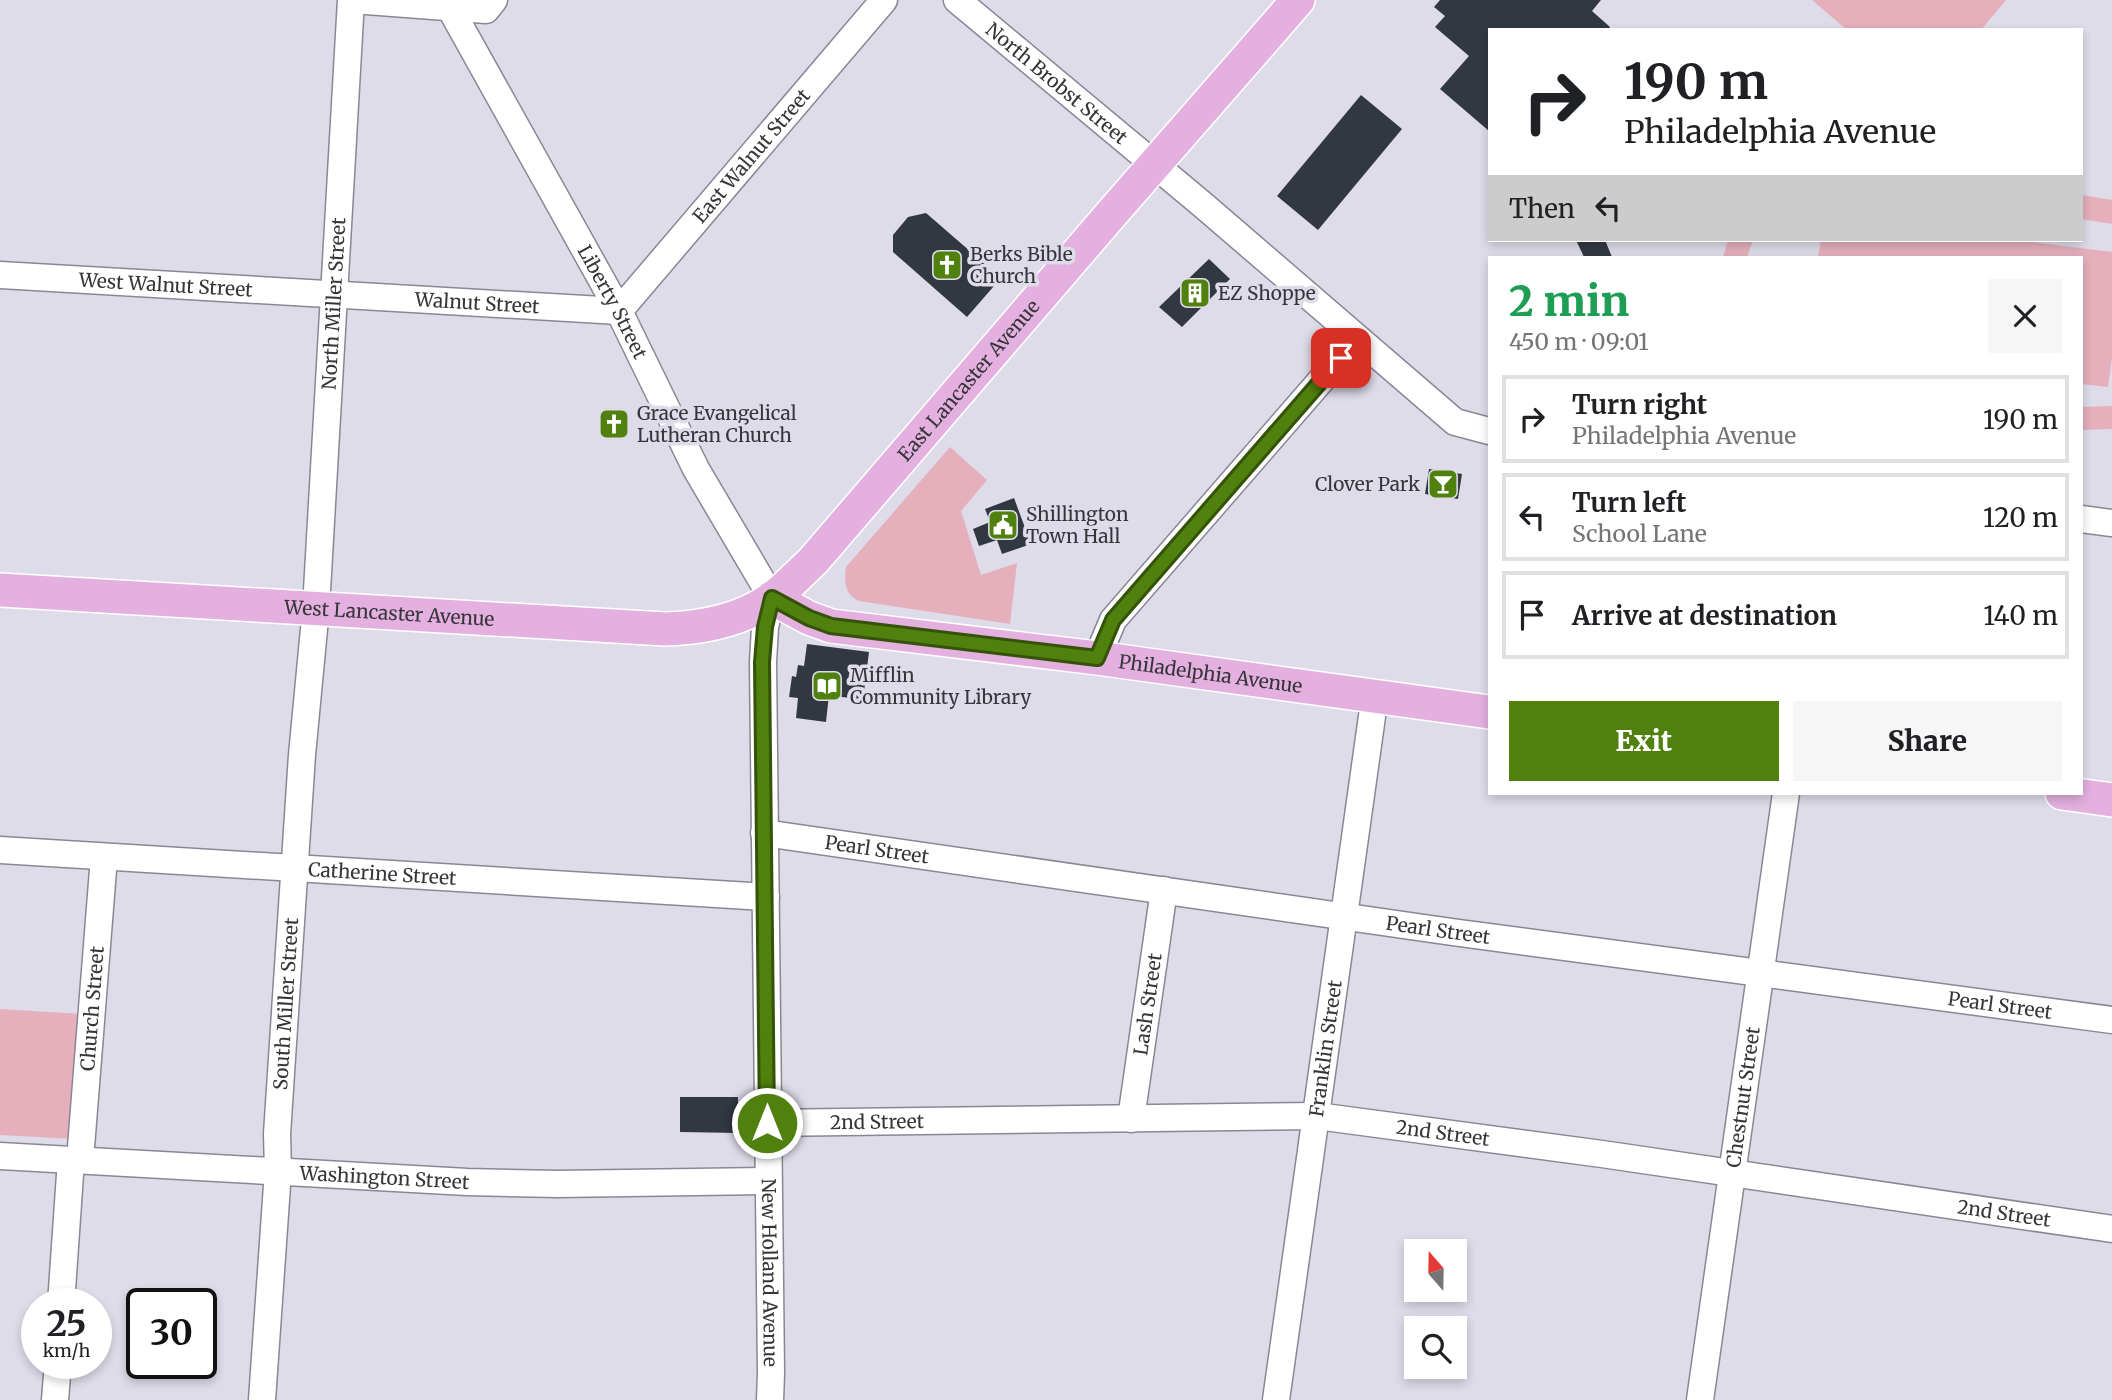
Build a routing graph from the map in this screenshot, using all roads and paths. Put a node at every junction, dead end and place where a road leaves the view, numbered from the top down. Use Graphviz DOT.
graph roads {
  1 [pos="352,0"];
  2 [pos="494,0"];
  3 [pos="884,0"];
  4 [pos="957,0"];
  5 [pos="1298,0"];
  6 [pos="450,8"];
  7 [pos="1154,166"];
  8 [pos="0,275"];
  9 [pos="334,294"];
  10 [pos="619,311"];
  11 [pos="1357,339"];
  12 [pos="1488,431"];
  13 [pos="2083,519"];
  14 [pos="2112,523"];
  15 [pos="0,590"];
  16 [pos="772,598"];
  17 [pos="316,608"];
  18 [pos="1097,658"];
  19 [pos="1375,695"];
  20 [pos="1488,712"];
  21 [pos="1786,795"];
  22 [pos="2076,795"];
  23 [pos="2112,800"];
  24 [pos="764,833"];
  25 [pos="0,850"];
  26 [pos="104,857"];
  27 [pos="295,868"];
  28 [pos="1164,890"];
  29 [pos="766,897"];
  30 [pos="1345,916"];
  31 [pos="1760,974"];
  32 [pos="2112,1020"];
  33 [pos="1317,1116"];
  34 [pos="1130,1119"];
  35 [pos="767,1123"];
  36 [pos="0,1156"];
  37 [pos="76,1160"];
  38 [pos="278,1171"];
  39 [pos="1732,1173"];
  40 [pos="768,1181"];
  41 [pos="2112,1229"];
  42 [pos="63,1288"];
  43 [pos="57,1379"];
  44 [pos="55,1400"];
  45 [pos="262,1400"];
  46 [pos="770,1400"];
  47 [pos="1276,1400"];
  48 [pos="1700,1400"];
  1 -- 6 [label="street"];
  1 -- 9 [label="street, North Miller Street"];
  2 -- 6 [label="street"];
  3 -- 10 [label="street, East Walnut Street"];
  4 -- 7 [label="street, North Brobst Street"];
  5 -- 7 [label="main road, East Lancaster Avenue"];
  6 -- 10 [label="street, Liberty Street"];
  7 -- 11 [label="street, North Brobst Street"];
  7 -- 16 [label="main road, East Lancaster Avenue"];
  8 -- 9 [label="street, West Walnut Street"];
  9 -- 10 [label="street, Walnut Street"];
  9 -- 17 [label="street, North Miller Street"];
  10 -- 16 [label="street, Liberty Street"];
  11 -- 12 [label="street, North Brobst Street"];
  11 -- 18 [label="street"];
  13 -- 14 [label="street"];
  15 -- 17 [label="main road, West Lancaster Avenue"];
  16 -- 17 [label="main road, West Lancaster Avenue"];
  16 -- 18 [label="main road, Philadelphia Avenue"];
  16 -- 24 [label="street, New Holland Avenue"];
  17 -- 27 [label="street, South Miller Street"];
  18 -- 19 [label="main road, Philadelphia Avenue"];
  19 -- 20 [label="main road, Philadelphia Avenue"];
  19 -- 30 [label="street, Franklin Street"];
  21 -- 31 [label="street, Chestnut Street"];
  22 -- 23 [label="main road"];
  24 -- 28 [label="street, Pearl Street"];
  24 -- 29 [label="street, New Holland Avenue"];
  25 -- 26 [label="street, Catherine Street"];
  26 -- 27 [label="street, Catherine Street"];
  26 -- 37 [label="street, Church Street"];
  27 -- 29 [label="street, Catherine Street"];
  27 -- 38 [label="street, South Miller Street"];
  28 -- 30 [label="street, Pearl Street"];
  28 -- 34 [label="street, Lash Street"];
  29 -- 35 [label="street, New Holland Avenue"];
  30 -- 31 [label="street, Pearl Street"];
  30 -- 33 [label="street, Franklin Street"];
  31 -- 32 [label="street, Pearl Street"];
  31 -- 39 [label="street, Chestnut Street"];
  33 -- 34 [label="street, 2nd Street"];
  33 -- 39 [label="street, 2nd Street"];
  33 -- 47 [label="street, Franklin Street"];
  34 -- 35 [label="street, 2nd Street"];
  35 -- 40 [label="street, New Holland Avenue"];
  36 -- 37 [label="street, Washington Street"];
  37 -- 38 [label="street, Washington Street"];
  37 -- 42 [label="street, Church Street"];
  38 -- 40 [label="street, Washington Street"];
  38 -- 45 [label="street, South Miller Street"];
  39 -- 41 [label="street, 2nd Street"];
  39 -- 48 [label="street, Chestnut Street"];
  40 -- 46 [label="street, New Holland Avenue"];
  43 -- 44 [label="street"];
}
